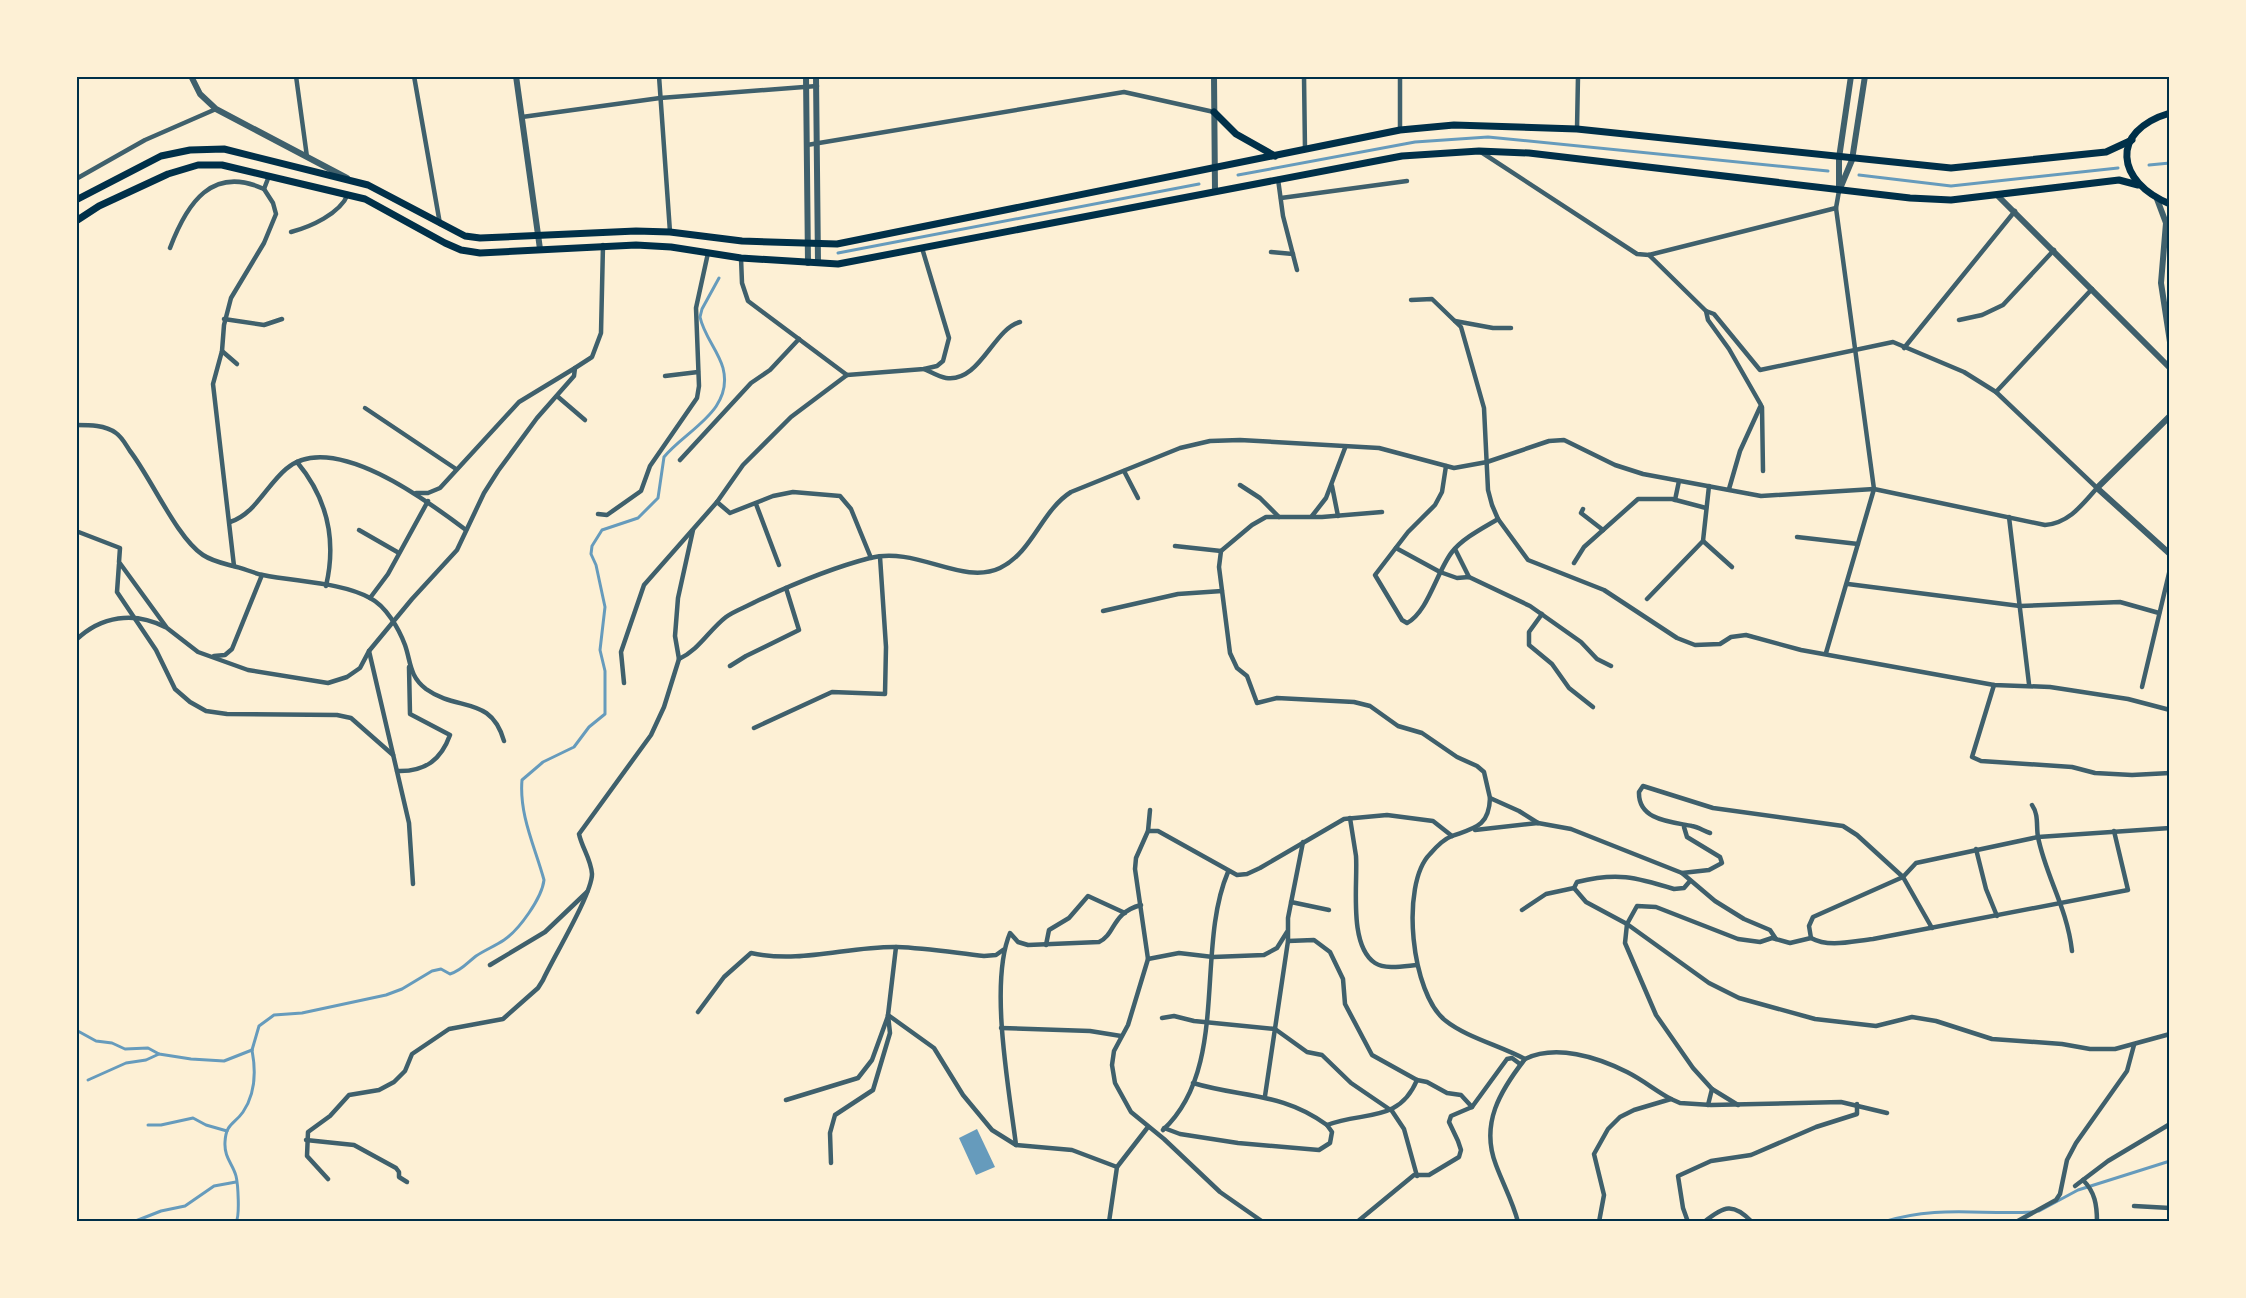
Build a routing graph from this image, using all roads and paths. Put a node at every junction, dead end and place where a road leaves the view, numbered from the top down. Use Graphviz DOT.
graph roads {
  1 [pos="191,76"];
  2 [pos="296,76"];
  3 [pos="414,76"];
  4 [pos="516,76"];
  5 [pos="659,76"];
  6 [pos="806,76"];
  7 [pos="816,76"];
  8 [pos="1214,76"];
  9 [pos="1304,76"];
  10 [pos="1400,76"];
  11 [pos="1578,76"];
  12 [pos="1851,76"];
  13 [pos="1865,76"];
  14 [pos="817,86"];
  15 [pos="806,87"];
  16 [pos="660,98"];
  17 [pos="2169,108"];
  18 [pos="216,109"];
  19 [pos="1214,112"];
  20 [pos="2167,114"];
  21 [pos="522,117"];
  22 [pos="1577,129"];
  23 [pos="1400,130"];
  24 [pos="2132,140"];
  25 [pos="817,143"];
  26 [pos="807,145"];
  27 [pos="1305,150"];
  28 [pos="1479,151"];
  29 [pos="1275,156"];
  30 [pos="307,157"];
  31 [pos="1839,158"];
  32 [pos="1852,160"];
  33 [pos="1214,168"];
  34 [pos="269,176"];
  35 [pos="76,179"];
  36 [pos="1278,179"];
  37 [pos="350,180"];
  38 [pos="1407,181"];
  39 [pos="2138,185"];
  40 [pos="264,189"];
  41 [pos="1839,191"];
  42 [pos="1215,192"];
  43 [pos="348,194"];
  44 [pos="1998,196"];
  45 [pos="1281,198"];
  46 [pos="2157,199"];
  47 [pos="76,200"];
  48 [pos="2169,204"];
  49 [pos="1836,208"];
  50 [pos="2015,211"];
  51 [pos="76,221"];
  52 [pos="440,224"];
  53 [pos="291,232"];
  54 [pos="670,232"];
  55 [pos="538,235"];
  56 [pos="808,244"];
  57 [pos="818,244"];
  58 [pos="603,245"];
  59 [pos="170,248"];
  60 [pos="922,248"];
  61 [pos="2167,248"];
  62 [pos="540,249"];
  63 [pos="2054,250"];
  64 [pos="1271,252"];
  65 [pos="708,253"];
  66 [pos="1293,254"];
  67 [pos="1649,255"];
  68 [pos="741,258"];
  69 [pos="808,263"];
  70 [pos="818,263"];
  71 [pos="1297,270"];
  72 [pos="2092,289"];
  73 [pos="1411,300"];
  74 [pos="1706,311"];
  75 [pos="225,319"];
  76 [pos="282,319"];
  77 [pos="1959,320"];
  78 [pos="1455,321"];
  79 [pos="1020,322"];
  80 [pos="1511,328"];
  81 [pos="799,339"];
  82 [pos="2169,342"];
  83 [pos="1904,348"];
  84 [pos="222,351"];
  85 [pos="1853,351"];
  86 [pos="237,364"];
  87 [pos="575,368"];
  88 [pos="2169,368"];
  89 [pos="924,369"];
  90 [pos="698,372"];
  91 [pos="847,375"];
  92 [pos="665,376"];
  93 [pos="1996,392"];
  94 [pos="557,396"];
  95 [pos="1761,405"];
  96 [pos="365,408"];
  97 [pos="2169,416"];
  98 [pos="585,420"];
  99 [pos="76,425"];
  100 [pos="1345,448"];
  101 [pos="680,460"];
  102 [pos="297,462"];
  103 [pos="1487,462"];
  104 [pos="1446,466"];
  105 [pos="456,469"];
  106 [pos="1124,471"];
  107 [pos="1763,471"];
  108 [pos="1679,481"];
  109 [pos="1240,485"];
  110 [pos="1332,485"];
  111 [pos="1709,486"];
  112 [pos="2097,488"];
  113 [pos="1729,489"];
  114 [pos="1874,489"];
  115 [pos="416,493"];
  116 [pos="1138,498"];
  117 [pos="1675,500"];
  118 [pos="428,501"];
  119 [pos="717,502"];
  120 [pos="756,504"];
  121 [pos="1707,508"];
  122 [pos="1583,509"];
  123 [pos="1382,512"];
  124 [pos="597,514"];
  125 [pos="1312,516"];
  126 [pos="1338,516"];
  127 [pos="1279,517"];
  128 [pos="2008,517"];
  129 [pos="1498,519"];
  130 [pos="230,522"];
  131 [pos="359,530"];
  132 [pos="466,530"];
  133 [pos="693,530"];
  134 [pos="1603,530"];
  135 [pos="76,531"];
  136 [pos="1797,537"];
  137 [pos="1703,541"];
  138 [pos="1858,544"];
  139 [pos="1175,546"];
  140 [pos="1395,548"];
  141 [pos="1455,549"];
  142 [pos="1221,551"];
  143 [pos="399,553"];
  144 [pos="2169,554"];
  145 [pos="880,557"];
  146 [pos="871,558"];
  147 [pos="119,562"];
  148 [pos="1574,563"];
  149 [pos="779,565"];
  150 [pos="234,566"];
  151 [pos="1732,567"];
  152 [pos="2169,569"];
  153 [pos="1440,572"];
  154 [pos="262,575"];
  155 [pos="1469,578"];
  156 [pos="1848,584"];
  157 [pos="326,585"];
  158 [pos="786,588"];
  159 [pos="1222,591"];
  160 [pos="370,597"];
  161 [pos="1647,599"];
  162 [pos="2020,606"];
  163 [pos="1103,610"];
  164 [pos="2159,613"];
  165 [pos="1542,614"];
  166 [pos="133,617"];
  167 [pos="393,623"];
  168 [pos="167,628"];
  169 [pos="76,640"];
  170 [pos="369,651"];
  171 [pos="1826,653"];
  172 [pos="212,657"];
  173 [pos="679,659"];
  174 [pos="730,666"];
  175 [pos="1611,666"];
  176 [pos="409,667"];
  177 [pos="624,683"];
  178 [pos="2029,684"];
  179 [pos="1994,685"];
  180 [pos="2142,687"];
  181 [pos="1593,707"];
  182 [pos="2169,710"];
  183 [pos="754,728"];
  184 [pos="504,741"];
  185 [pos="393,755"];
  186 [pos="398,771"];
  187 [pos="2169,773"];
  188 [pos="1490,798"];
  189 [pos="2032,805"];
  190 [pos="1150,810"];
  191 [pos="1350,818"];
  192 [pos="1538,823"];
  193 [pos="1684,827"];
  194 [pos="2169,828"];
  195 [pos="1148,831"];
  196 [pos="1474,831"];
  197 [pos="2114,831"];
  198 [pos="1710,833"];
  199 [pos="1452,836"];
  200 [pos="2038,837"];
  201 [pos="1303,842"];
  202 [pos="1976,849"];
  203 [pos="1228,872"];
  204 [pos="1682,873"];
  205 [pos="1904,877"];
  206 [pos="1690,881"];
  207 [pos="413,884"];
  208 [pos="1574,888"];
  209 [pos="587,892"];
  210 [pos="1291,902"];
  211 [pos="1141,904"];
  212 [pos="2062,904"];
  213 [pos="1329,910"];
  214 [pos="1522,910"];
  215 [pos="1125,912"];
  216 [pos="1997,916"];
  217 [pos="1627,924"];
  218 [pos="1932,928"];
  219 [pos="1287,932"];
  220 [pos="1811,938"];
  221 [pos="1776,939"];
  222 [pos="1288,941"];
  223 [pos="1046,945"];
  224 [pos="896,947"];
  225 [pos="1003,950"];
  226 [pos="2072,951"];
  227 [pos="1213,957"];
  228 [pos="1148,959"];
  229 [pos="490,965"];
  230 [pos="1417,965"];
  231 [pos="698,1012"];
  232 [pos="888,1015"];
  233 [pos="1162,1018"];
  234 [pos="1206,1022"];
  235 [pos="1001,1028"];
  236 [pos="1275,1029"];
  237 [pos="2169,1034"];
  238 [pos="1121,1036"];
  239 [pos="2134,1045"];
  240 [pos="1525,1059"];
  241 [pos="1520,1064"];
  242 [pos="1417,1080"];
  243 [pos="1192,1083"];
  244 [pos="1712,1089"];
  245 [pos="1265,1096"];
  246 [pos="1671,1099"];
  247 [pos="786,1100"];
  248 [pos="1857,1104"];
  249 [pos="1708,1105"];
  250 [pos="1738,1105"];
  251 [pos="1472,1107"];
  252 [pos="1392,1111"];
  253 [pos="1887,1113"];
  254 [pos="2169,1124"];
  255 [pos="1327,1125"];
  256 [pos="1148,1127"];
  257 [pos="1164,1128"];
  258 [pos="1158,1134"];
  259 [pos="306,1140"];
  260 [pos="1016,1145"];
  261 [pos="831,1163"];
  262 [pos="1117,1167"];
  263 [pos="1417,1176"];
  264 [pos="328,1179"];
  265 [pos="2083,1180"];
  266 [pos="407,1182"];
  267 [pos="2075,1186"];
  268 [pos="2134,1206"];
  269 [pos="2169,1208"];
  270 [pos="1109,1221"];
  271 [pos="1263,1221"];
  272 [pos="1357,1221"];
  273 [pos="1518,1221"];
  274 [pos="1599,1221"];
  275 [pos="1688,1221"];
  276 [pos="1704,1221"];
  277 [pos="1752,1221"];
  278 [pos="2016,1221"];
  279 [pos="2097,1221"];
  1 -- 18 [label="street"];
  2 -- 30 [label="street"];
  3 -- 52 [label="street"];
  4 -- 21 [label="street"];
  5 -- 16 [label="street"];
  6 -- 15 [label="street"];
  7 -- 14 [label="street"];
  8 -- 19 [label="street"];
  9 -- 27 [label="street"];
  10 -- 23 [label="street"];
  11 -- 22 [label="street"];
  12 -- 31 [label="street"];
  13 -- 32 [label="street"];
  14 -- 15 [label="street"];
  14 -- 25 [label="street"];
  15 -- 16 [label="street"];
  15 -- 26 [label="street"];
  16 -- 21 [label="street"];
  16 -- 54 [label="street"];
  17 -- 20 [label="main road"];
  18 -- 30 [label="street"];
  18 -- 35 [label="street"];
  19 -- 25 [label="street"];
  19 -- 29 [label="main road"];
  19 -- 33 [label="street"];
  20 -- 24 [label="main road"];
  21 -- 55 [label="street"];
  22 -- 23 [label="main road"];
  22 -- 31 [label="main road"];
  23 -- 27 [label="main road"];
  24 -- 32 [label="main road"];
  24 -- 39 [label="main road"];
  25 -- 26 [label="street"];
  25 -- 57 [label="street"];
  26 -- 56 [label="street"];
  27 -- 29 [label="main road"];
  28 -- 36 [label="main road"];
  28 -- 41 [label="main road"];
  28 -- 67 [label="street"];
  29 -- 33 [label="main road"];
  30 -- 37 [label="street"];
  31 -- 32 [label="main road"];
  31 -- 41 [label="street"];
  32 -- 41 [label="street"];
  33 -- 42 [label="street"];
  33 -- 57 [label="main road"];
  34 -- 40 [label="street"];
  34 -- 43 [label="main road"];
  34 -- 51 [label="main road"];
  36 -- 42 [label="main road"];
  36 -- 45 [label="street"];
  37 -- 47 [label="main road"];
  37 -- 52 [label="main road"];
  38 -- 45 [label="street"];
  39 -- 44 [label="main road"];
  39 -- 46 [label="main road"];
  40 -- 59 [label="street"];
  40 -- 75 [label="street"];
  41 -- 44 [label="main road"];
  41 -- 49 [label="street"];
  42 -- 60 [label="main road"];
  43 -- 53 [label="street"];
  43 -- 62 [label="main road"];
  44 -- 50 [label="street"];
  45 -- 66 [label="street"];
  46 -- 48 [label="main road"];
  46 -- 61 [label="street"];
  49 -- 67 [label="street"];
  49 -- 85 [label="street"];
  50 -- 63 [label="street"];
  50 -- 83 [label="street"];
  52 -- 55 [label="main road"];
  54 -- 55 [label="main road"];
  54 -- 56 [label="main road"];
  55 -- 62 [label="street"];
  56 -- 57 [label="main road"];
  56 -- 69 [label="street"];
  57 -- 70 [label="street"];
  58 -- 62 [label="main road"];
  58 -- 65 [label="main road"];
  58 -- 87 [label="street"];
  60 -- 70 [label="main road"];
  60 -- 89 [label="street"];
  61 -- 82 [label="street"];
  63 -- 72 [label="street"];
  63 -- 77 [label="street"];
  64 -- 66 [label="street"];
  65 -- 68 [label="main road"];
  65 -- 90 [label="street"];
  66 -- 71 [label="street"];
  67 -- 74 [label="street"];
  68 -- 69 [label="main road"];
  68 -- 81 [label="street"];
  69 -- 70 [label="main road"];
  72 -- 88 [label="street"];
  72 -- 93 [label="street"];
  73 -- 78 [label="street"];
  74 -- 85 [label="street"];
  74 -- 95 [label="street"];
  75 -- 76 [label="street"];
  75 -- 84 [label="street"];
  78 -- 80 [label="street"];
  78 -- 103 [label="street"];
  79 -- 89 [label="street"];
  81 -- 91 [label="street"];
  81 -- 101 [label="street"];
  83 -- 85 [label="street"];
  83 -- 93 [label="street"];
  84 -- 86 [label="street"];
  84 -- 130 [label="street"];
  85 -- 114 [label="street"];
  87 -- 94 [label="street"];
  87 -- 105 [label="street"];
  89 -- 91 [label="street"];
  90 -- 92 [label="street"];
  90 -- 124 [label="street"];
  91 -- 119 [label="street"];
  93 -- 112 [label="street"];
  94 -- 98 [label="street"];
  94 -- 132 [label="street"];
  95 -- 107 [label="street"];
  95 -- 113 [label="street"];
  96 -- 105 [label="street"];
  97 -- 112 [label="street"];
  99 -- 150 [label="street"];
  100 -- 104 [label="street"];
  100 -- 106 [label="street"];
  100 -- 110 [label="street"];
  102 -- 115 [label="street"];
  102 -- 130 [label="street"];
  102 -- 157 [label="street"];
  103 -- 104 [label="street"];
  103 -- 108 [label="street"];
  103 -- 129 [label="street"];
  104 -- 140 [label="street"];
  105 -- 115 [label="street"];
  106 -- 116 [label="street"];
  106 -- 145 [label="street"];
  108 -- 111 [label="street"];
  108 -- 117 [label="street"];
  109 -- 127 [label="street"];
  110 -- 125 [label="street"];
  110 -- 126 [label="street"];
  111 -- 113 [label="street"];
  111 -- 121 [label="street"];
  112 -- 128 [label="street"];
  112 -- 144 [label="street"];
  113 -- 114 [label="street"];
  114 -- 128 [label="street"];
  114 -- 138 [label="street"];
  115 -- 118 [label="street"];
  117 -- 121 [label="street"];
  117 -- 134 [label="street"];
  118 -- 132 [label="street"];
  118 -- 143 [label="street"];
  119 -- 120 [label="street"];
  119 -- 133 [label="street"];
  120 -- 146 [label="street"];
  120 -- 149 [label="street"];
  121 -- 137 [label="street"];
  122 -- 134 [label="street"];
  123 -- 126 [label="street"];
  125 -- 126 [label="street"];
  125 -- 127 [label="street"];
  127 -- 142 [label="street"];
  128 -- 162 [label="street"];
  129 -- 141 [label="street"];
  129 -- 171 [label="street"];
  130 -- 150 [label="street"];
  131 -- 143 [label="street"];
  132 -- 167 [label="street"];
  133 -- 173 [label="street"];
  133 -- 177 [label="street"];
  134 -- 148 [label="street"];
  135 -- 147 [label="street"];
  136 -- 138 [label="street"];
  137 -- 151 [label="street"];
  137 -- 161 [label="street"];
  138 -- 156 [label="street"];
  139 -- 142 [label="street"];
  140 -- 153 [label="street"];
  140 -- 153 [label="street"];
  141 -- 153 [label="street"];
  141 -- 155 [label="street"];
  142 -- 159 [label="street"];
  143 -- 160 [label="street"];
  145 -- 146 [label="street"];
  145 -- 183 [label="street"];
  146 -- 158 [label="street"];
  147 -- 166 [label="street"];
  147 -- 168 [label="street"];
  150 -- 154 [label="street"];
  152 -- 164 [label="street"];
  153 -- 155 [label="street"];
  154 -- 157 [label="street"];
  154 -- 172 [label="street"];
  155 -- 165 [label="street"];
  156 -- 162 [label="street"];
  156 -- 171 [label="street"];
  157 -- 160 [label="street"];
  158 -- 173 [label="street"];
  158 -- 174 [label="street"];
  159 -- 163 [label="street"];
  159 -- 188 [label="street"];
  160 -- 167 [label="street"];
  162 -- 164 [label="street"];
  162 -- 178 [label="street"];
  164 -- 180 [label="street"];
  165 -- 175 [label="street"];
  165 -- 181 [label="street"];
  166 -- 168 [label="street"];
  166 -- 169 [label="street"];
  166 -- 185 [label="street"];
  167 -- 170 [label="street"];
  167 -- 176 [label="street"];
  168 -- 172 [label="street"];
  170 -- 172 [label="street"];
  170 -- 185 [label="street"];
  171 -- 179 [label="street"];
  173 -- 209 [label="street"];
  176 -- 184 [label="street"];
  176 -- 186 [label="street"];
  178 -- 179 [label="street"];
  178 -- 182 [label="street"];
  179 -- 187 [label="street"];
  185 -- 186 [label="street"];
  186 -- 207 [label="street"];
  188 -- 192 [label="street"];
  188 -- 196 [label="street"];
  189 -- 200 [label="street"];
  190 -- 195 [label="street"];
  191 -- 199 [label="street"];
  191 -- 201 [label="street"];
  191 -- 230 [label="street"];
  192 -- 196 [label="street"];
  192 -- 204 [label="street"];
  193 -- 198 [label="street"];
  193 -- 204 [label="street"];
  193 -- 205 [label="street"];
  194 -- 197 [label="street"];
  195 -- 203 [label="street"];
  195 -- 211 [label="street"];
  196 -- 199 [label="street"];
  197 -- 200 [label="street"];
  197 -- 212 [label="street"];
  199 -- 230 [label="street"];
  200 -- 202 [label="street"];
  200 -- 212 [label="street"];
  201 -- 203 [label="street"];
  201 -- 210 [label="street"];
  202 -- 205 [label="street"];
  202 -- 216 [label="street"];
  203 -- 227 [label="street"];
  204 -- 206 [label="street"];
  205 -- 218 [label="street"];
  205 -- 220 [label="street"];
  206 -- 208 [label="street"];
  206 -- 221 [label="street"];
  208 -- 214 [label="street"];
  208 -- 217 [label="street"];
  209 -- 229 [label="street"];
  209 -- 259 [label="street"];
  210 -- 213 [label="street"];
  210 -- 219 [label="street"];
  211 -- 215 [label="street"];
  211 -- 228 [label="street"];
  212 -- 216 [label="street"];
  212 -- 226 [label="street"];
  215 -- 223 [label="street"];
  215 -- 223 [label="street"];
  216 -- 218 [label="street"];
  217 -- 221 [label="street"];
  217 -- 239 [label="street"];
  217 -- 244 [label="street"];
  218 -- 220 [label="street"];
  219 -- 222 [label="street"];
  219 -- 227 [label="street"];
  220 -- 221 [label="street"];
  222 -- 236 [label="street"];
  222 -- 242 [label="street"];
  223 -- 225 [label="street"];
  224 -- 225 [label="street"];
  224 -- 231 [label="street"];
  224 -- 232 [label="street"];
  225 -- 235 [label="street"];
  227 -- 228 [label="street"];
  227 -- 234 [label="street"];
  228 -- 238 [label="street"];
  230 -- 240 [label="street"];
  232 -- 247 [label="street"];
  232 -- 260 [label="street"];
  232 -- 261 [label="street"];
  233 -- 234 [label="street"];
  234 -- 236 [label="street"];
  234 -- 243 [label="street"];
  235 -- 238 [label="street"];
  235 -- 260 [label="street"];
  236 -- 245 [label="street"];
  236 -- 252 [label="street"];
  237 -- 239 [label="street"];
  238 -- 256 [label="street"];
  239 -- 278 [label="street"];
  240 -- 241 [label="street"];
  240 -- 246 [label="street"];
  241 -- 251 [label="street"];
  241 -- 273 [label="street"];
  242 -- 251 [label="street"];
  242 -- 252 [label="street"];
  243 -- 245 [label="street"];
  243 -- 257 [label="street"];
  244 -- 249 [label="street"];
  244 -- 250 [label="street"];
  245 -- 255 [label="street"];
  246 -- 249 [label="street"];
  246 -- 274 [label="street"];
  248 -- 250 [label="street"];
  248 -- 253 [label="street"];
  248 -- 275 [label="street"];
  249 -- 250 [label="street"];
  251 -- 263 [label="street"];
  252 -- 255 [label="street"];
  252 -- 263 [label="street"];
  254 -- 265 [label="street"];
  255 -- 257 [label="street"];
  256 -- 258 [label="street"];
  256 -- 262 [label="street"];
  257 -- 258 [label="street"];
  258 -- 271 [label="street"];
  259 -- 264 [label="street"];
  259 -- 266 [label="street"];
  260 -- 262 [label="street"];
  262 -- 270 [label="street"];
  263 -- 272 [label="street"];
  265 -- 267 [label="street"];
  265 -- 279 [label="street"];
  268 -- 269 [label="street"];
  276 -- 277 [label="street"];
}
